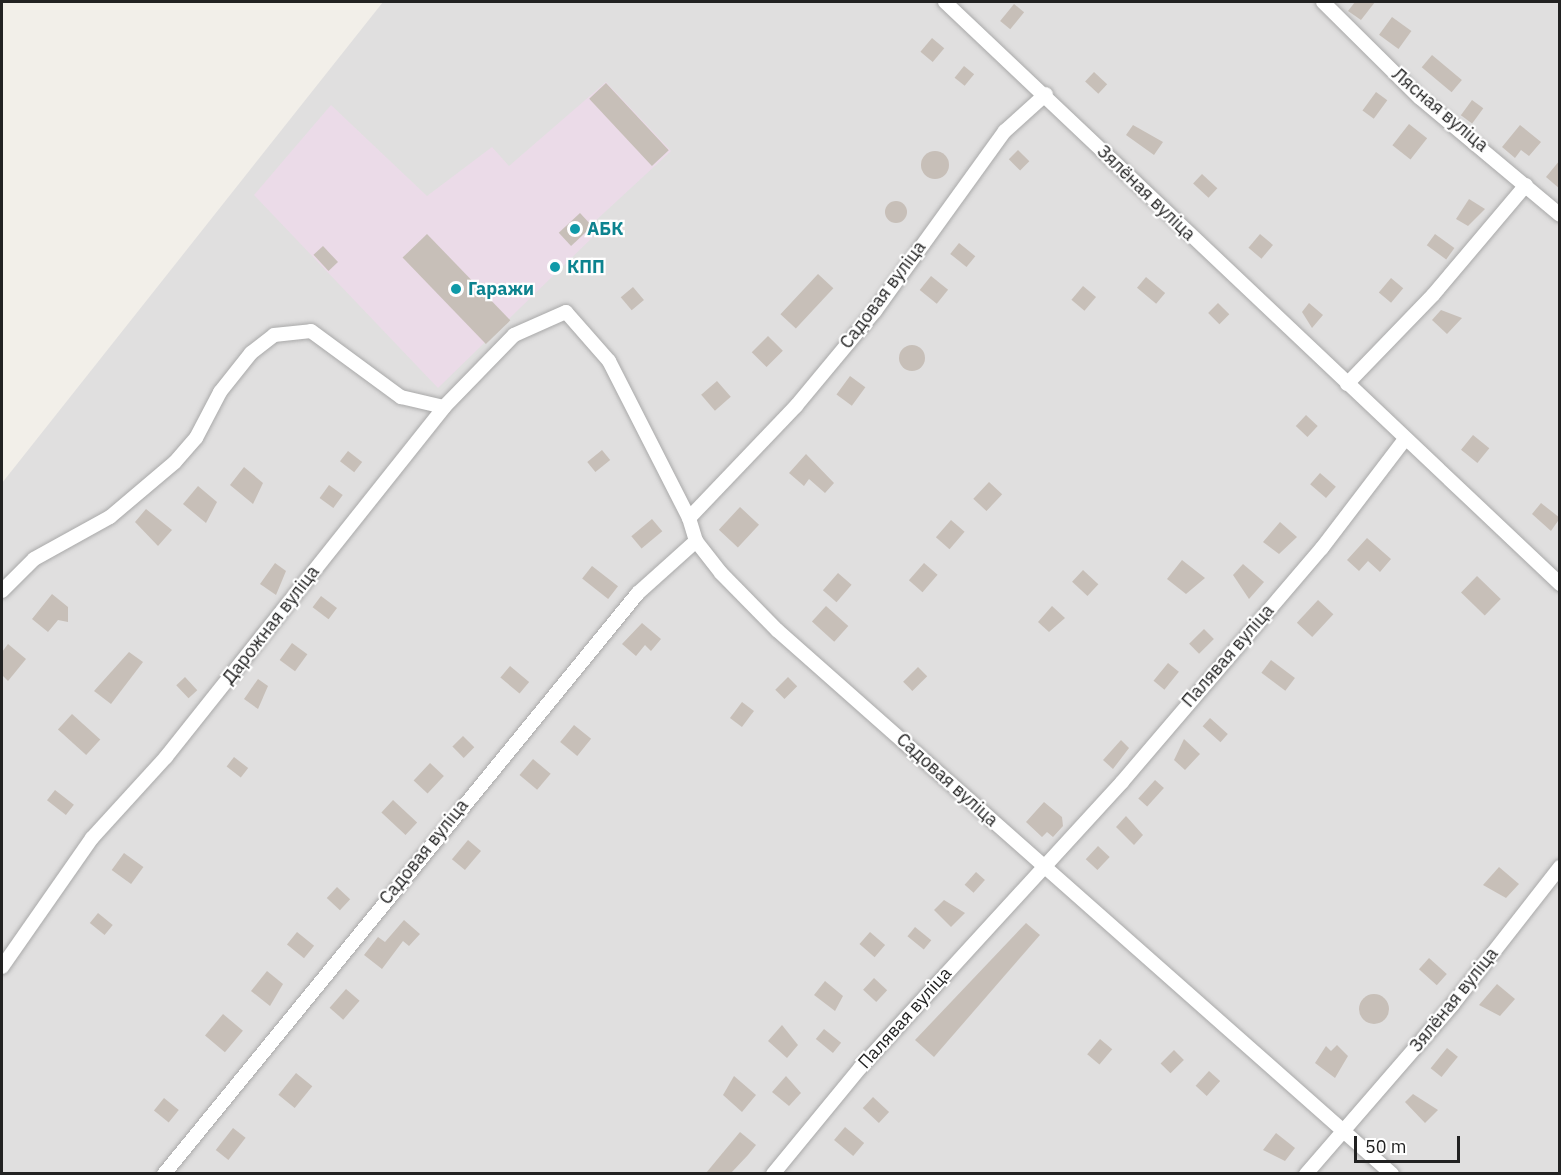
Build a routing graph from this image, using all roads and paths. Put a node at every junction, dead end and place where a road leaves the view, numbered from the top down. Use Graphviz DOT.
graph roads {
  1 [pos="945,2"];
  2 [pos="1323,2"];
  3 [pos="1046,94"];
  4 [pos="1526,185"];
  5 [pos="1560,215"];
  6 [pos="566,312"];
  7 [pos="1347,384"];
  8 [pos="444,407"];
  9 [pos="1405,439"];
  10 [pos="689,518"];
  11 [pos="696,542"];
  12 [pos="1560,584"];
  13 [pos="2,591"];
  14 [pos="1560,867"];
  15 [pos="1044,868"];
  16 [pos="2,967"];
  17 [pos="1346,1131"];
  18 [pos="164,1173"];
  19 [pos="773,1173"];
  20 [pos="1306,1173"];
  21 [pos="1392,1173"];
  1 -- 3 [label="street, Зялёная вуліца"];
  2 -- 4 [label="street, Лясная вуліца"];
  3 -- 7 [label="street, Зялёная вуліца"];
  3 -- 10 [label="street, Садовая вуліца"];
  4 -- 5 [label="street, Лясная вуліца"];
  4 -- 7 [label="street"];
  6 -- 8 [label="street, Дарожная вуліца"];
  6 -- 10 [label="street, Садовая вуліца"];
  7 -- 9 [label="street, Зялёная вуліца"];
  8 -- 13 [label="street"];
  8 -- 16 [label="street, Дарожная вуліца"];
  9 -- 12 [label="street, Зялёная вуліца"];
  9 -- 15 [label="street, Палявая вуліца"];
  10 -- 11 [label="street, Садовая вуліца"];
  11 -- 15 [label="street, Садовая вуліца"];
  11 -- 18 [label="street, Садовая вуліца"];
  14 -- 17 [label="street, Зялёная вуліца"];
  15 -- 17 [label="street"];
  15 -- 19 [label="street, Палявая вуліца"];
  17 -- 20 [label="street, Зялёная вуліца"];
  17 -- 21 [label="street"];
}
